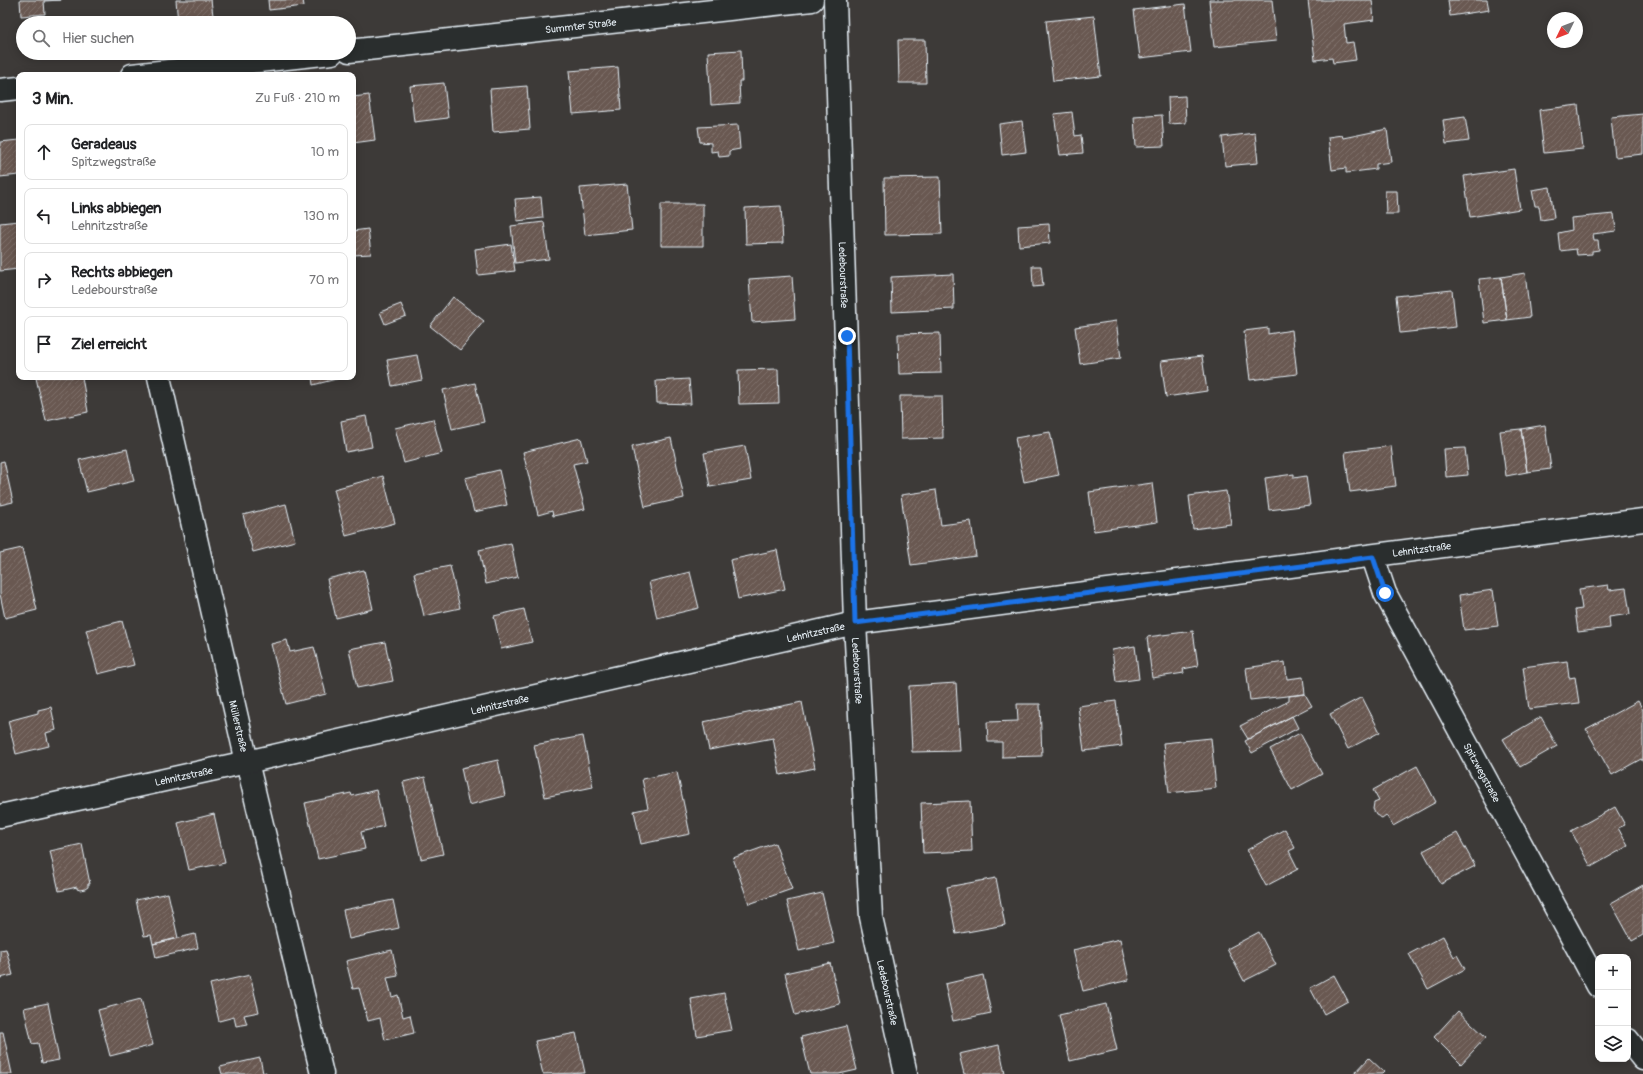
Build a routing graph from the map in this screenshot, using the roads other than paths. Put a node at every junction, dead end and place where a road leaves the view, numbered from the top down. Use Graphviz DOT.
graph roads {
  1 [pos="812,0"];
  2 [pos="835,0"];
  3 [pos="356,50"];
  4 [pos="268,60"];
  5 [pos="159,72"];
  6 [pos="16,88"];
  7 [pos="0,90"];
  8 [pos="160,380"];
  9 [pos="1643,520"];
  10 [pos="1373,557"];
  11 [pos="855,623"];
  12 [pos="247,762"];
  13 [pos="0,816"];
  14 [pos="1595,981"];
  15 [pos="1631,1044"];
  16 [pos="1643,1060"];
  17 [pos="1643,1069"];
  18 [pos="322,1074"];
  19 [pos="906,1074"];
  20 [pos="1638,1074"];
  1 -- 3 [label="street, Summter Straße"];
  2 -- 11 [label="street, Ledebourstraße"];
  4 -- 5 [label="street"];
  6 -- 7 [label="street"];
  8 -- 12 [label="street, Müllerstraße"];
  9 -- 10 [label="street, Lehnitzstraße"];
  10 -- 11 [label="street, Lehnitzstraße"];
  10 -- 14 [label="street, Spitzwegstraße"];
  11 -- 12 [label="street, Lehnitzstraße"];
  11 -- 19 [label="street, Ledebourstraße"];
  12 -- 13 [label="street, Lehnitzstraße"];
  12 -- 18 [label="street, Müllerstraße"];
  15 -- 16 [label="street"];
  17 -- 20 [label="street"];
}
